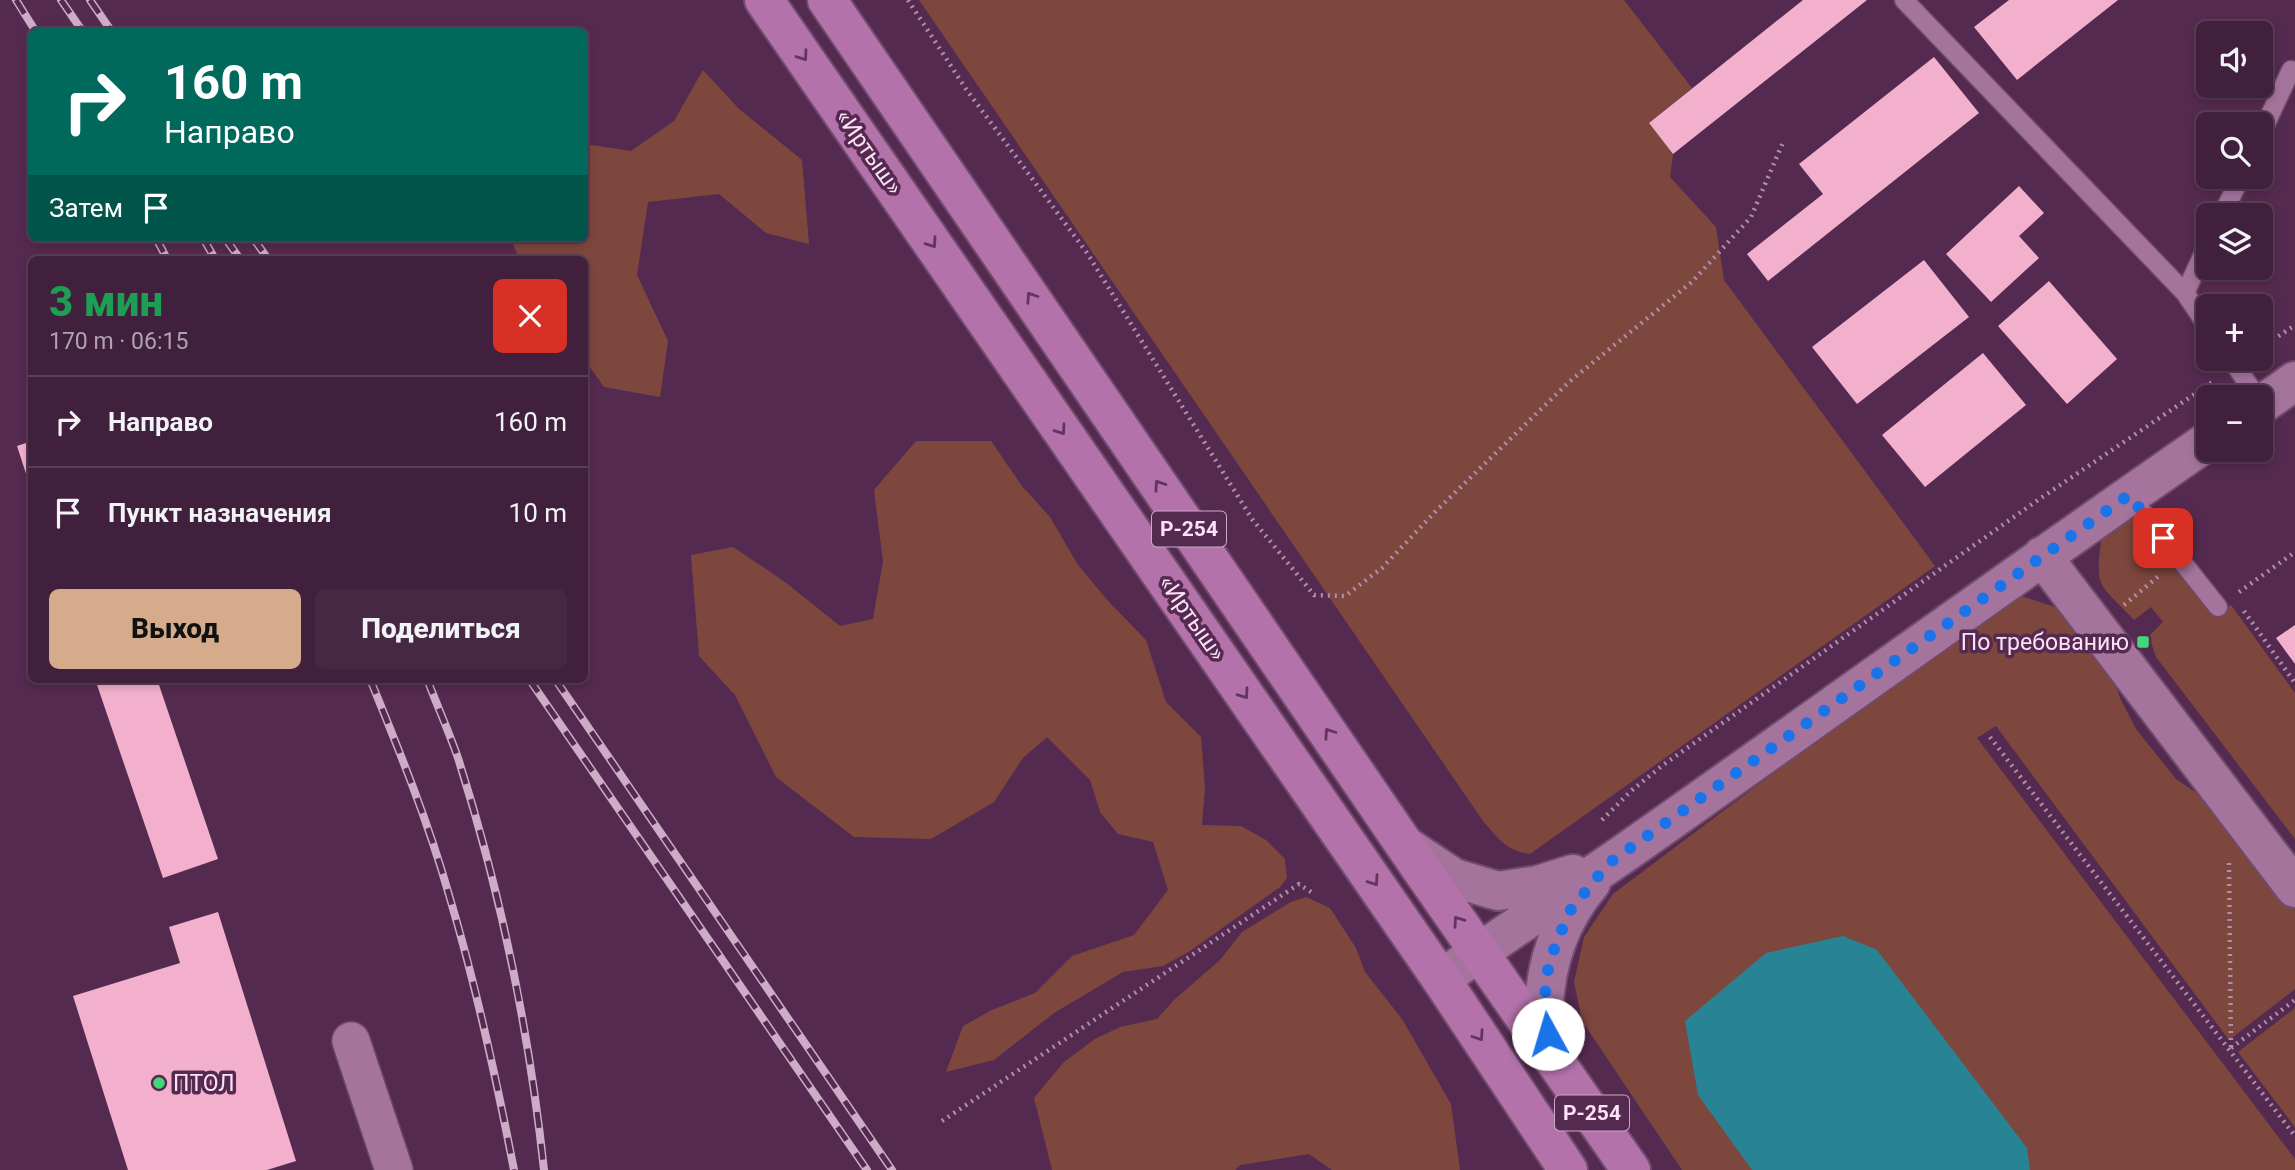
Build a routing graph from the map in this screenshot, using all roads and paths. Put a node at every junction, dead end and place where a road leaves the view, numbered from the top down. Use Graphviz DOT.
graph roads {
  1 [pos="764,0"];
  2 [pos="827,0"];
  3 [pos="908,0"];
  4 [pos="1904,0"];
  5 [pos="2291,71"];
  6 [pos="2271,112"];
  7 [pos="1784,140"];
  8 [pos="2196,270"];
  9 [pos="2185,293"];
  10 [pos="2196,309"];
  11 [pos="2295,325"];
  12 [pos="2273,340"];
  13 [pos="2220,371"];
  14 [pos="2295,381"];
  15 [pos="2273,396"];
  16 [pos="2196,449"];
  17 [pos="2129,495"];
  18 [pos="2295,552"];
  19 [pos="2042,556"];
  20 [pos="2180,559"];
  21 [pos="2226,602"];
  22 [pos="2096,627"];
  23 [pos="2295,683"];
  24 [pos="1990,737"];
  25 [pos="1597,825"];
  26 [pos="1405,846"];
  27 [pos="2229,856"];
  28 [pos="1609,863"];
  29 [pos="2295,888"];
  30 [pos="1311,892"];
  31 [pos="1479,952"];
  32 [pos="1441,979"];
  33 [pos="2295,1000"];
  34 [pos="351,1041"];
  35 [pos="2230,1049"];
  36 [pos="1553,1058"];
  37 [pos="942,1121"];
  38 [pos="2295,1136"];
  39 [pos="394,1170"];
  40 [pos="1568,1170"];
  41 [pos="1631,1170"];
  1 -- 32 [label="main road, «Иртыш» / Р-254, one-way"];
  26 -- 2 [label="main road, «Иртыш» / Р-254, one-way"];
  3 -- 7 [label="path"];
  4 -- 9 [label="lane"];
  5 -- 6 [label="lane"];
  8 -- 9 [label="lane"];
  9 -- 10 [label="lane"];
  11 -- 12 [label="path"];
  13 -- 25 [label="path"];
  14 -- 15 [label="street"];
  16 -- 17 [label="street"];
  17 -- 19 [label="street"];
  17 -- 20 [label="lane"];
  18 -- 21 [label="path"];
  19 -- 22 [label="street"];
  19 -- 28 [label="street"];
  20 -- 21 [label="lane"];
  20 -- 22 [label="path"];
  21 -- 23 [label="path"];
  22 -- 29 [label="street"];
  24 -- 35 [label="path"];
  26 -- 28 [label="street"];
  31 -- 26 [label="main road, «Иртыш» / Р-254, one-way"];
  27 -- 35 [label="path"];
  28 -- 31 [label="street"];
  28 -- 36 [label="street"];
  30 -- 37 [label="path"];
  31 -- 32 [label="street"];
  31 -- 36 [label="main road, «Иртыш» / Р-254"];
  32 -- 40 [label="main road, «Иртыш» / Р-254, one-way"];
  33 -- 35 [label="path"];
  34 -- 39 [label="street"];
  35 -- 38 [label="path"];
  36 -- 41 [label="main road, «Иртыш» / Р-254"];
}
